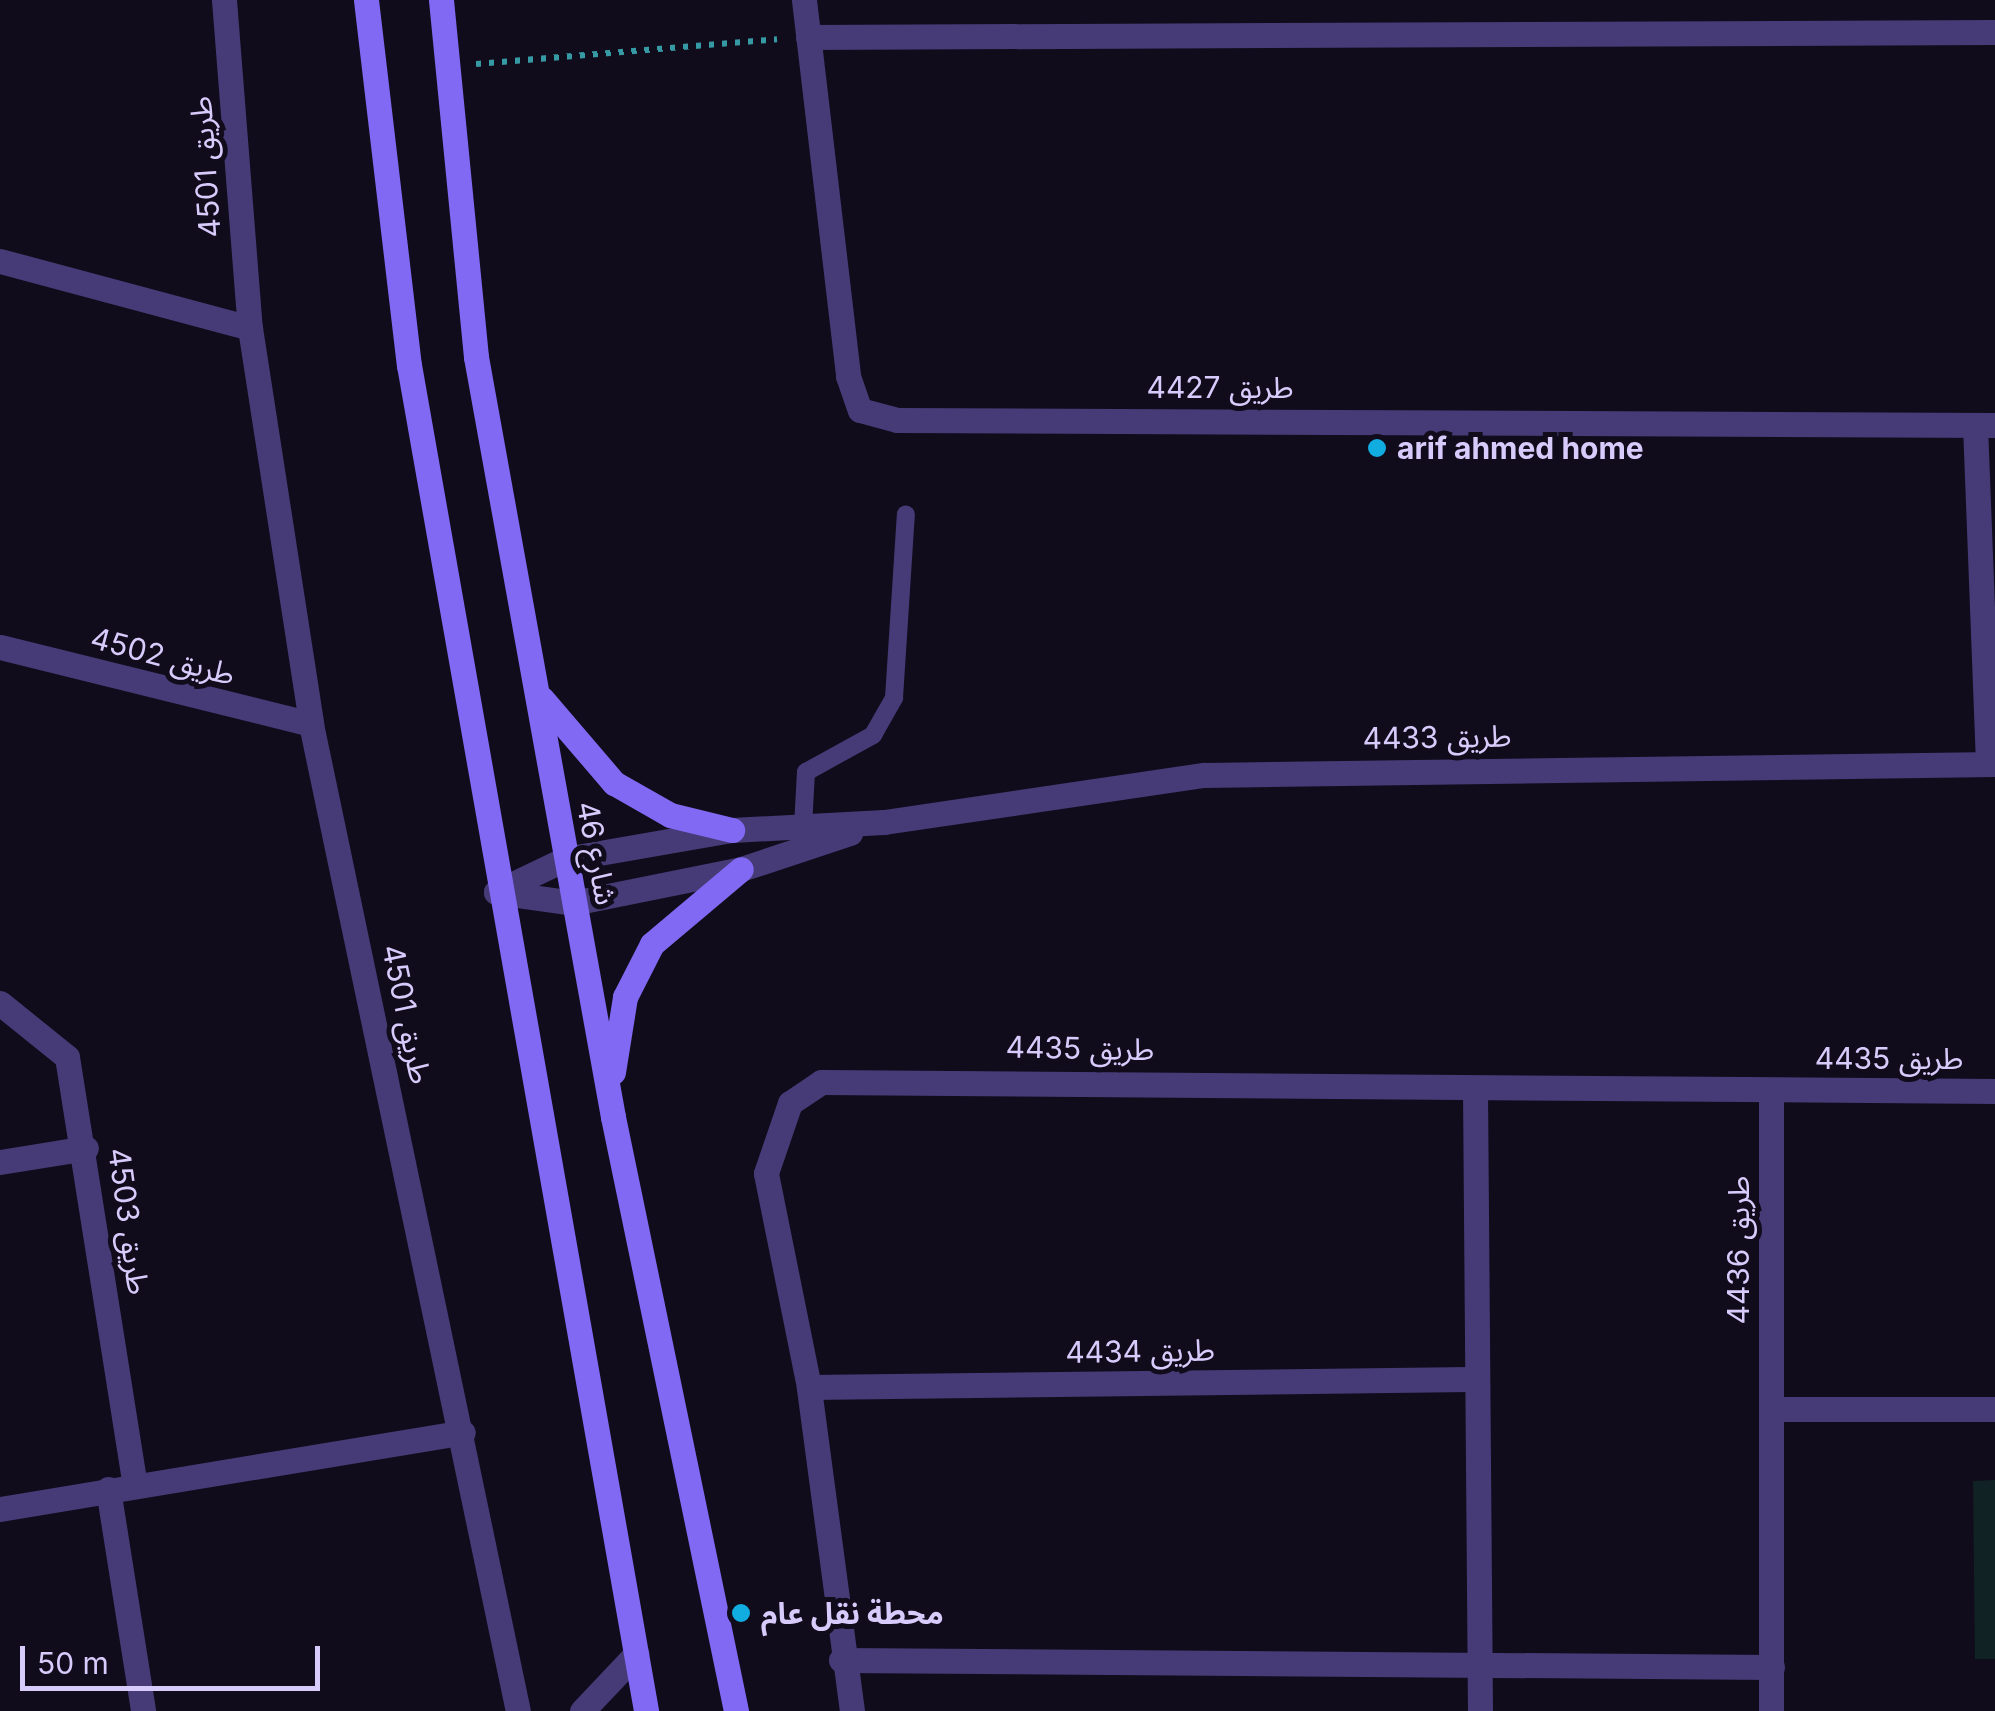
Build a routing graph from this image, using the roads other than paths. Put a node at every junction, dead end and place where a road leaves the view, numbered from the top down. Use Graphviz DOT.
graph roads {
  1 [pos="224,0"];
  2 [pos="366,0"];
  3 [pos="440,0"];
  4 [pos="804,0"];
  5 [pos="1995,32"];
  6 [pos="808,37"];
  7 [pos="0,261"];
  8 [pos="250,328"];
  9 [pos="1985,425"];
  10 [pos="906,514"];
  11 [pos="0,647"];
  12 [pos="533,684"];
  13 [pos="312,724"];
  14 [pos="1991,764"];
  15 [pos="884,822"];
  16 [pos="803,827"];
  17 [pos="732,830"];
  18 [pos="564,859"];
  19 [pos="742,870"];
  20 [pos="496,892"];
  21 [pos="573,902"];
  22 [pos="0,1003"];
  23 [pos="1475,1088"];
  24 [pos="1771,1090"];
  25 [pos="1995,1091"];
  26 [pos="613,1117"];
  27 [pos="86,1148"];
  28 [pos="0,1162"];
  29 [pos="1471,1380"];
  30 [pos="809,1387"];
  31 [pos="1771,1409"];
  32 [pos="1995,1409"];
  33 [pos="463,1432"];
  34 [pos="134,1482"];
  35 [pos="108,1489"];
  36 [pos="0,1509"];
  37 [pos="636,1654"];
  38 [pos="840,1660"];
  39 [pos="1480,1662"];
  40 [pos="1772,1667"];
  41 [pos="143,1711"];
  42 [pos="518,1711"];
  43 [pos="582,1711"];
  44 [pos="646,1711"];
  45 [pos="736,1711"];
  46 [pos="852,1711"];
  47 [pos="1480,1711"];
  48 [pos="1771,1711"];
  1 -- 8 [label="street, طريق 4501"];
  2 -- 20 [label="main road"];
  3 -- 12 [label="main road, شارع 46"];
  4 -- 6 [label="street, طريق 4427"];
  5 -- 6 [label="street"];
  6 -- 9 [label="street, طريق 4427"];
  7 -- 8 [label="street"];
  8 -- 13 [label="street, طريق 4501"];
  9 -- 14 [label="street"];
  10 -- 16 [label="lane"];
  11 -- 13 [label="street, طريق 4502"];
  12 -- 17 [label="main road"];
  12 -- 18 [label="main road, شارع 46"];
  13 -- 33 [label="street, طريق 4501"];
  14 -- 15 [label="street, طريق 4433"];
  15 -- 16 [label="street, طريق 4433"];
  15 -- 19 [label="street, طريق 4433"];
  16 -- 17 [label="street, طريق 4433"];
  17 -- 18 [label="street, طريق 4433"];
  18 -- 20 [label="street, طريق 4433"];
  18 -- 21 [label="main road, شارع 46"];
  19 -- 21 [label="street, طريق 4433"];
  19 -- 26 [label="main road"];
  20 -- 21 [label="street, طريق 4433"];
  20 -- 37 [label="main road"];
  21 -- 26 [label="main road, شارع 46"];
  22 -- 27 [label="street, طريق 4503"];
  23 -- 24 [label="street, طريق 4435"];
  23 -- 29 [label="street"];
  23 -- 30 [label="street, طريق 4435"];
  24 -- 25 [label="street, طريق 4435"];
  24 -- 31 [label="street, طريق 4436"];
  26 -- 45 [label="main road, شارع 46"];
  27 -- 28 [label="street"];
  27 -- 34 [label="street, طريق 4503"];
  29 -- 30 [label="street, طريق 4434"];
  29 -- 39 [label="street"];
  30 -- 38 [label="street, طريق 4435"];
  31 -- 32 [label="street"];
  31 -- 40 [label="street, طريق 4436"];
  33 -- 34 [label="street"];
  33 -- 42 [label="street, طريق 4501"];
  34 -- 35 [label="street"];
  35 -- 36 [label="street"];
  35 -- 41 [label="street"];
  37 -- 43 [label="street"];
  37 -- 44 [label="main road"];
  38 -- 39 [label="street"];
  38 -- 46 [label="street, طريق 4435"];
  39 -- 40 [label="street"];
  39 -- 47 [label="street"];
  40 -- 48 [label="street, طريق 4436"];
}
